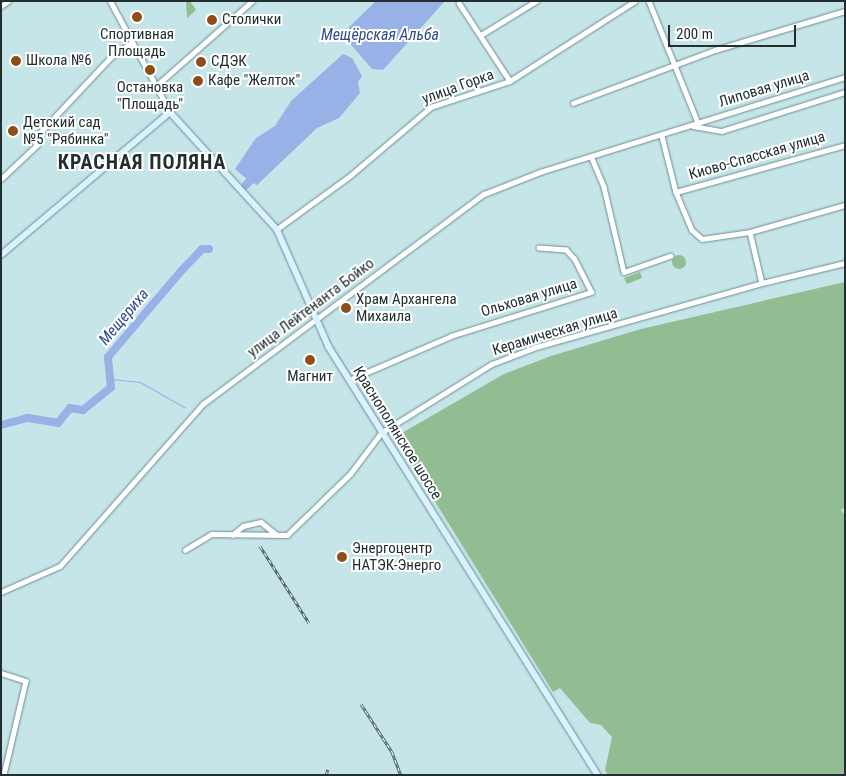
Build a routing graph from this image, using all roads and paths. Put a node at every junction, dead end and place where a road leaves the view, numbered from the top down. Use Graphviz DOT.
graph roads {
  1 [pos="8,1"];
  2 [pos="110,1"];
  3 [pos="252,1"];
  4 [pos="536,1"];
  5 [pos="635,1"];
  6 [pos="649,1"];
  7 [pos="459,4"];
  8 [pos="1,6"];
  9 [pos="845,11"];
  10 [pos="481,35"];
  11 [pos="132,43"];
  12 [pos="676,64"];
  13 [pos="845,77"];
  14 [pos="510,81"];
  15 [pos="156,86"];
  16 [pos="845,92"];
  17 [pos="573,102"];
  18 [pos="170,112"];
  19 [pos="698,123"];
  20 [pos="692,126"];
  21 [pos="662,136"];
  22 [pos="845,145"];
  23 [pos="591,156"];
  24 [pos="1,179"];
  25 [pos="676,192"];
  26 [pos="845,206"];
  27 [pos="277,229"];
  28 [pos="750,232"];
  29 [pos="538,248"];
  30 [pos="1,255"];
  31 [pos="670,256"];
  32 [pos="845,263"];
  33 [pos="762,283"];
  34 [pos="316,320"];
  35 [pos="348,380"];
  36 [pos="381,433"];
  37 [pos="276,534"];
  38 [pos="232,535"];
  39 [pos="184,550"];
  40 [pos="1,592"];
  41 [pos="1,673"];
  42 [pos="4,775"];
  43 [pos="598,775"];
  1 -- 8 [label="street"];
  2 -- 11 [label="street"];
  3 -- 15 [label="street"];
  4 -- 10 [label="street"];
  5 -- 14 [label="street, улица Горка"];
  6 -- 12 [label="street"];
  7 -- 10 [label="street"];
  9 -- 12 [label="street"];
  10 -- 14 [label="street"];
  11 -- 15 [label="street"];
  11 -- 24 [label="street"];
  12 -- 17 [label="street"];
  12 -- 19 [label="street"];
  13 -- 19 [label="street, Липовая улица"];
  14 -- 27 [label="street, улица Горка"];
  15 -- 18 [label="street"];
  16 -- 20 [label="street"];
  18 -- 27 [label="main road, Краснополянское шоссе"];
  18 -- 30 [label="main road"];
  19 -- 20 [label="street, Липовая улица"];
  20 -- 21 [label="street, улица Лейтенанта Бойко"];
  21 -- 23 [label="street, улица Лейтенанта Бойко"];
  21 -- 25 [label="street"];
  22 -- 25 [label="street, Киово-Спасская улица"];
  23 -- 31 [label="street"];
  23 -- 34 [label="street, улица Лейтенанта Бойко"];
  25 -- 28 [label="street"];
  26 -- 28 [label="street"];
  27 -- 34 [label="main road, Краснополянское шоссе"];
  28 -- 33 [label="street"];
  29 -- 35 [label="street, Ольховая улица"];
  32 -- 33 [label="street, Керамическая улица"];
  33 -- 36 [label="street, Керамическая улица"];
  34 -- 35 [label="main road, Краснополянское шоссе"];
  34 -- 40 [label="street, улица Лейтенанта Бойко"];
  35 -- 36 [label="main road, Краснополянское шоссе"];
  36 -- 37 [label="street, Керамическая улица"];
  36 -- 43 [label="main road, Краснополянское шоссе"];
  37 -- 38 [label="street, Керамическая улица"];
  37 -- 38 [label="street"];
  38 -- 39 [label="street, Керамическая улица"];
  41 -- 42 [label="street"];
}
